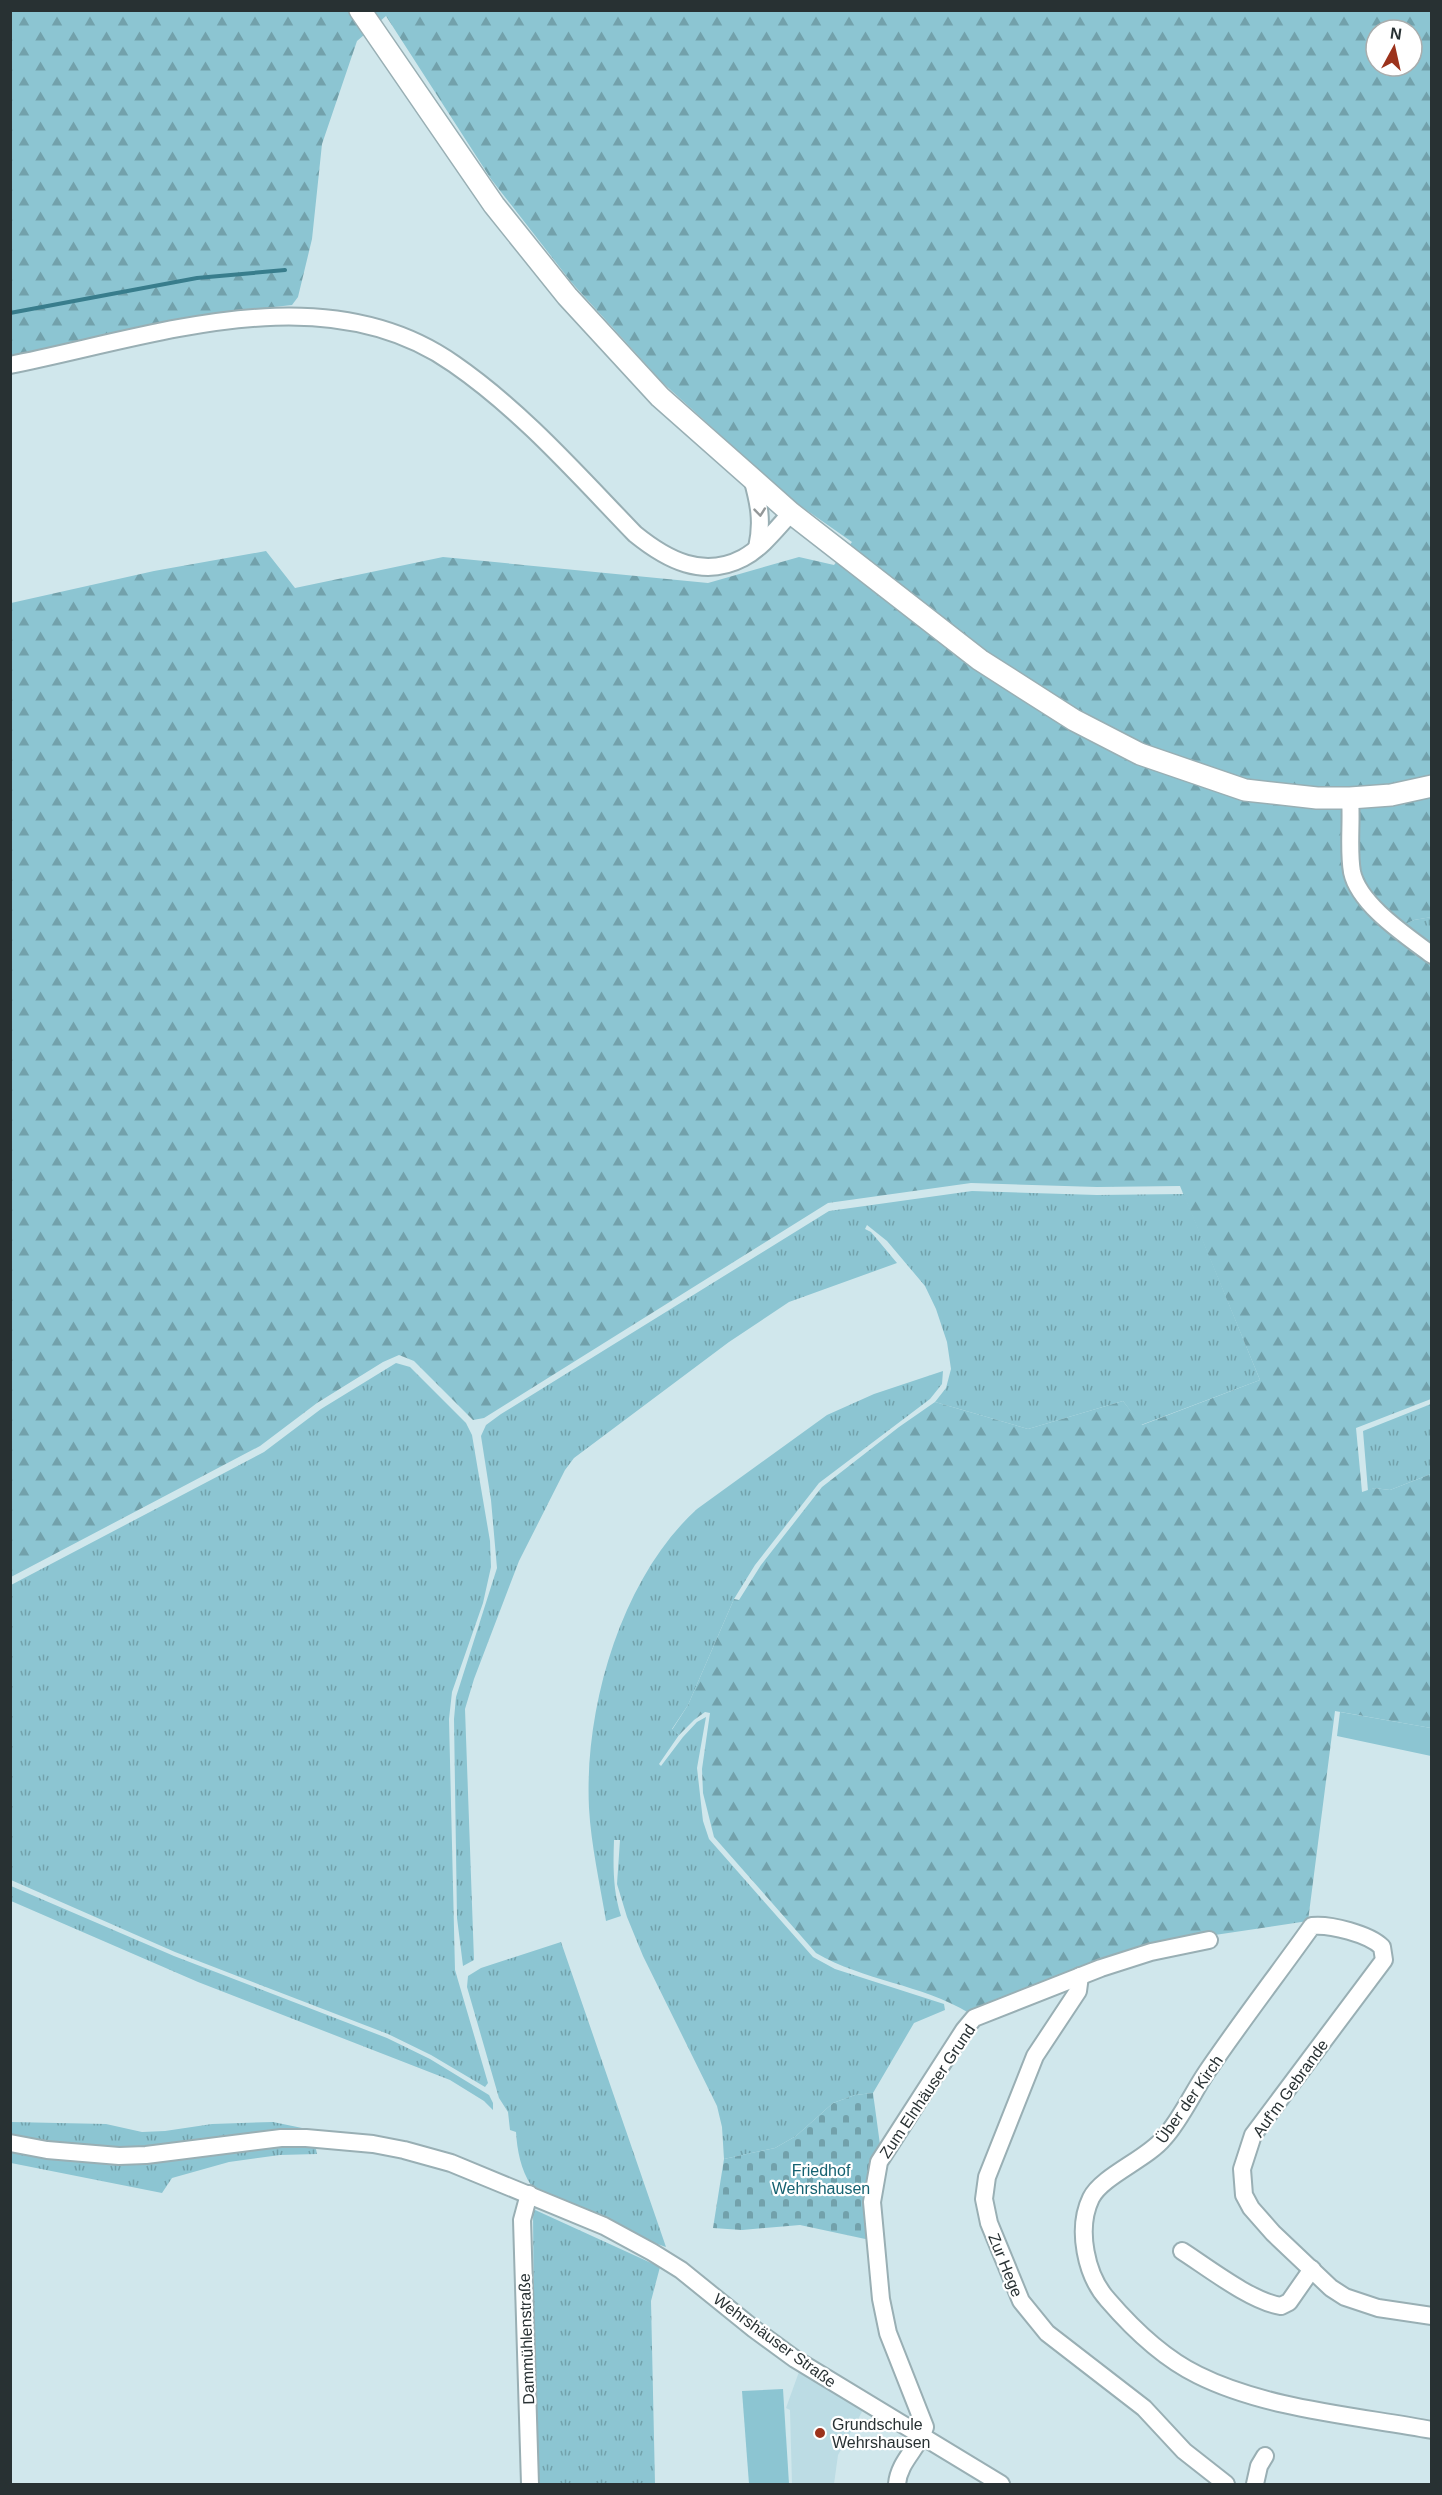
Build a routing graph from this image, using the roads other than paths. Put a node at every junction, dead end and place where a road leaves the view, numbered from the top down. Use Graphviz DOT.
graph roads {
  1 [pos="360,10"];
  2 [pos="10,365"];
  3 [pos="752,478"];
  4 [pos="791,513"];
  5 [pos="757,548"];
  6 [pos="1431,786"];
  7 [pos="1350,798"];
  8 [pos="1431,955"];
  9 [pos="1312,1926"];
  10 [pos="1209,1940"];
  11 [pos="1080,1976"];
  12 [pos="10,2143"];
  13 [pos="529,2194"];
  14 [pos="1182,2251"];
  15 [pos="1312,2269"];
  16 [pos="1431,2316"];
  17 [pos="1431,2430"];
  18 [pos="922,2437"];
  19 [pos="1265,2456"];
  20 [pos="530,2484"];
  21 [pos="897,2484"];
  22 [pos="1001,2484"];
  23 [pos="1226,2484"];
  24 [pos="1255,2484"];
  1 -- 3 [label="main road"];
  2 -- 5 [label="street"];
  3 -- 4 [label="main road"];
  3 -- 5 [label="street, one-way"];
  4 -- 5 [label="street"];
  4 -- 7 [label="main road"];
  6 -- 7 [label="main road"];
  7 -- 8 [label="street"];
  9 -- 15 [label="street, Auf'm Gebrande"];
  9 -- 17 [label="street, Über der Kirch"];
  10 -- 11 [label="street, Zum Elnhäuser Grund"];
  11 -- 18 [label="street, Zum Elnhäuser Grund"];
  11 -- 23 [label="street, Zur Hege"];
  12 -- 13 [label="street, Wehrshäuser Straße"];
  13 -- 18 [label="street, Wehrshäuser Straße"];
  13 -- 20 [label="street, Dammühlenstraße"];
  14 -- 15 [label="street"];
  15 -- 16 [label="street, Auf'm Gebrande"];
  18 -- 21 [label="street"];
  18 -- 22 [label="street, Wehrshäuser Straße"];
  19 -- 24 [label="street"];
}
